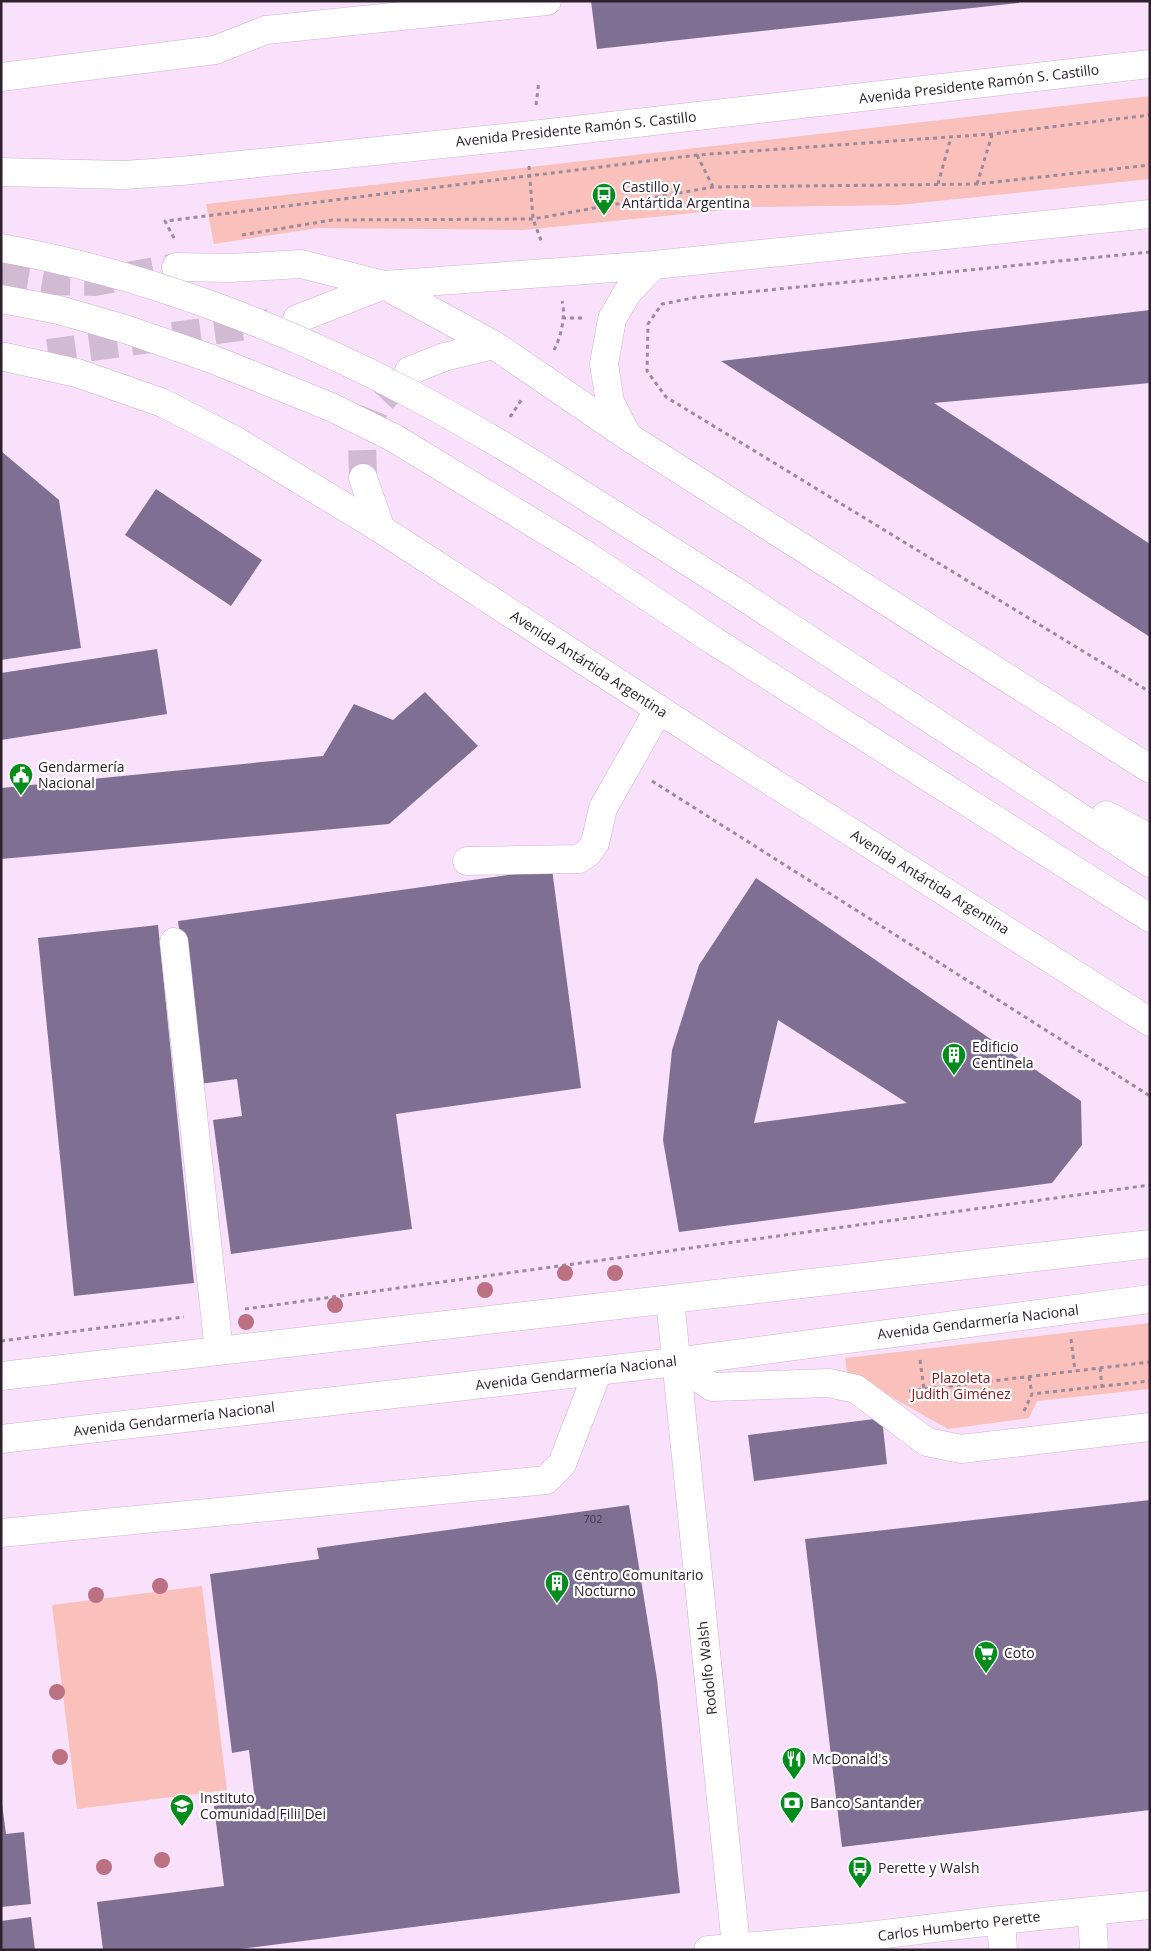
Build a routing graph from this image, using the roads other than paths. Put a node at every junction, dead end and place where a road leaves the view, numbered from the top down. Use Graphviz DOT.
graph roads {
  1 [pos="547,1"];
  2 [pos="1150,64"];
  3 [pos="1,77"];
  4 [pos="1,172"];
  5 [pos="1150,214"];
  6 [pos="1,248"];
  7 [pos="177,256"];
  8 [pos="654,266"];
  9 [pos="384,285"];
  10 [pos="1,299"];
  11 [pos="297,319"];
  12 [pos="494,345"];
  13 [pos="48,353"];
  14 [pos="3,357"];
  15 [pos="409,371"];
  16 [pos="628,436"];
  17 [pos="363,478"];
  18 [pos="381,529"];
  19 [pos="659,709"];
  20 [pos="937,725"];
  21 [pos="1150,768"];
  22 [pos="1150,838"];
  23 [pos="467,861"];
  24 [pos="1150,862"];
  25 [pos="1074,868"];
  26 [pos="1150,918"];
  27 [pos="1150,937"];
  28 [pos="174,942"];
  29 [pos="1150,1022"];
  30 [pos="1150,1244"];
  31 [pos="1150,1299"];
  32 [pos="670,1300"];
  33 [pos="219,1351"];
  34 [pos="675,1362"];
  35 [pos="598,1371"];
  36 [pos="1,1376"];
  37 [pos="1150,1427"];
  38 [pos="1,1439"];
  39 [pos="1,1533"];
  40 [pos="1150,1905"];
  41 [pos="1092,1912"];
  42 [pos="1001,1920"];
  43 [pos="850,1944"];
  44 [pos="814,1945"];
  45 [pos="736,1946"];
  46 [pos="708,1950"];
  47 [pos="1003,1950"];
  48 [pos="1094,1950"];
  1 -- 3 [label="main road"];
  2 -- 4 [label="main road, Avenida Presidente Ramón S. Castillo"];
  5 -- 8 [label="main road"];
  6 -- 20 [label="main road, bridge"];
  7 -- 9 [label="main road"];
  8 -- 9 [label="main road"];
  8 -- 16 [label="main road"];
  9 -- 11 [label="main road"];
  9 -- 12 [label="main road"];
  10 -- 25 [label="main road, bridge"];
  12 -- 15 [label="main road"];
  12 -- 16 [label="main road"];
  13 -- 14 [label="main road"];
  14 -- 18 [label="main road, Avenida Antártida Argentina"];
  16 -- 21 [label="main road"];
  17 -- 18 [label="main road"];
  18 -- 19 [label="main road, Avenida Antártida Argentina"];
  19 -- 23 [label="main road"];
  19 -- 29 [label="main road, Avenida Antártida Argentina"];
  20 -- 22 [label="main road"];
  20 -- 24 [label="main road"];
  25 -- 26 [label="main road"];
  25 -- 27 [label="main road"];
  28 -- 33 [label="main road"];
  30 -- 32 [label="main road"];
  31 -- 34 [label="main road, Avenida Gendarmería Nacional"];
  32 -- 33 [label="main road"];
  32 -- 34 [label="main road, Rodolfo Walsh"];
  33 -- 36 [label="main road"];
  34 -- 35 [label="main road, Avenida Gendarmería Nacional"];
  34 -- 37 [label="main road"];
  34 -- 45 [label="main road, Rodolfo Walsh"];
  35 -- 38 [label="main road, Avenida Gendarmería Nacional"];
  35 -- 39 [label="main road"];
  40 -- 41 [label="main road, Carlos Humberto Perette"];
  41 -- 42 [label="main road, Carlos Humberto Perette"];
  41 -- 48 [label="main road"];
  42 -- 43 [label="main road, Carlos Humberto Perette"];
  42 -- 47 [label="main road"];
  43 -- 44 [label="main road, Carlos Humberto Perette"];
  44 -- 45 [label="main road, Carlos Humberto Perette"];
  45 -- 46 [label="main road, Carlos Humberto Perette"];
}
